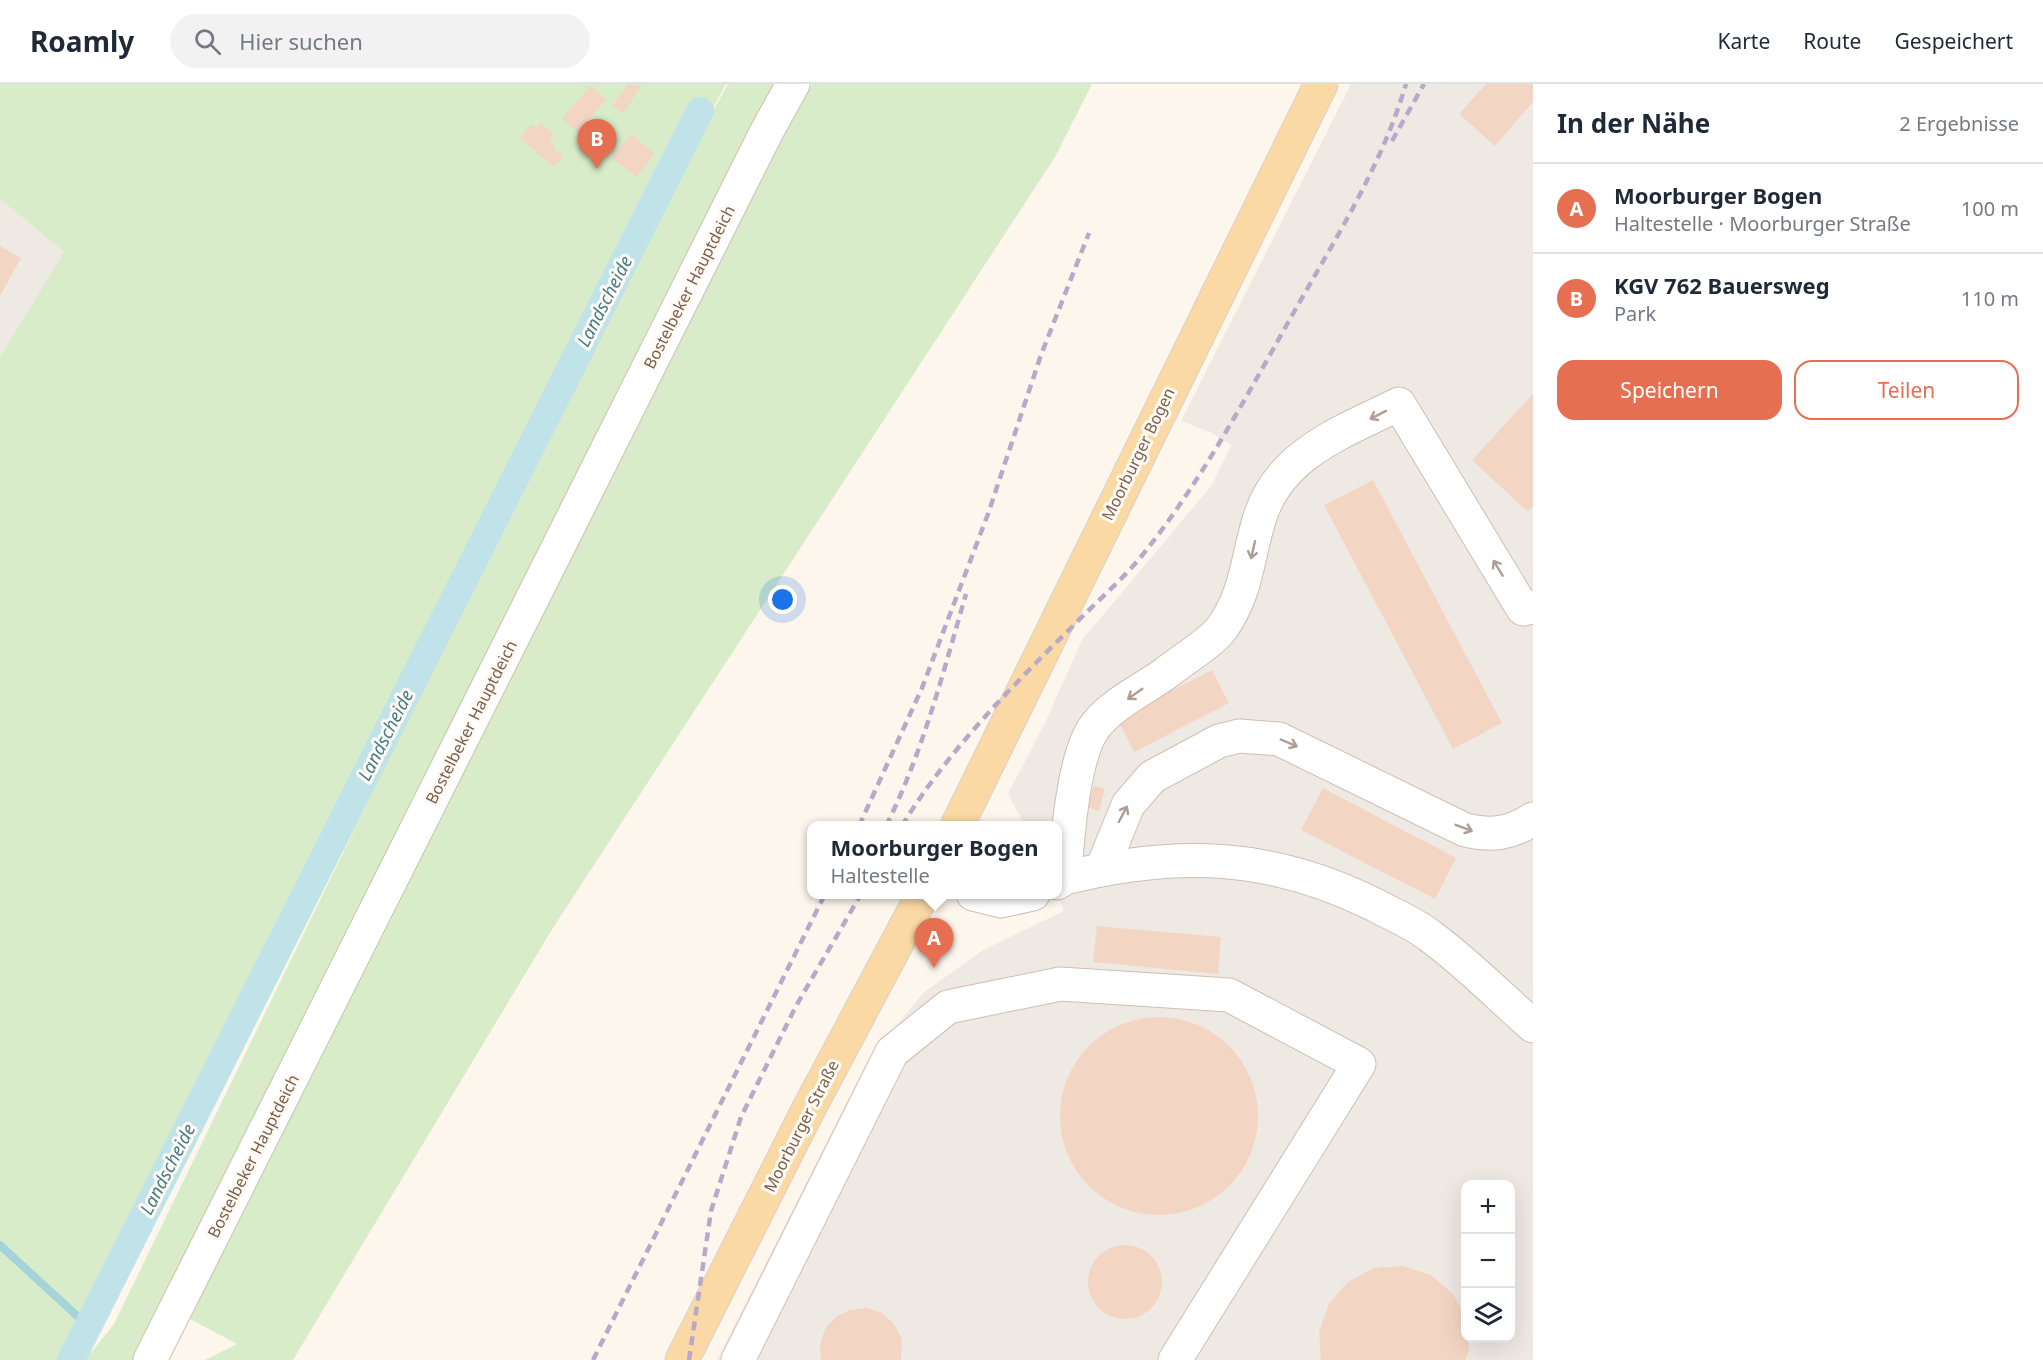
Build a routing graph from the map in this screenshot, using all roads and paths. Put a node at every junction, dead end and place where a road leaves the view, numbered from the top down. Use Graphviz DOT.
graph roads {
  1 [pos="793,84"];
  2 [pos="1320,84"];
  3 [pos="1533,607"];
  4 [pos="1533,819"];
  5 [pos="959,821"];
  6 [pos="1062,868"];
  7 [pos="1102,869"];
  8 [pos="1062,879"];
  9 [pos="920,899"];
  10 [pos="993,899"];
  11 [pos="1010,899"];
  12 [pos="1533,1026"];
  13 [pos="150,1360"];
  14 [pos="682,1360"];
  15 [pos="738,1360"];
  16 [pos="1175,1360"];
  1 -- 13 [label="street, Bostelbeker Hauptdeich"];
  2 -- 5 [label="main road, Moorburger Bogen"];
  3 -- 6 [label="street, one-way"];
  7 -- 4 [label="street, one-way"];
  7 -- 8 [label="street"];
  7 -- 12 [label="street"];
  9 -- 14 [label="main road, Moorburger Straße"];
  10 -- 11 [label="street"];
  15 -- 16 [label="street"];
}
